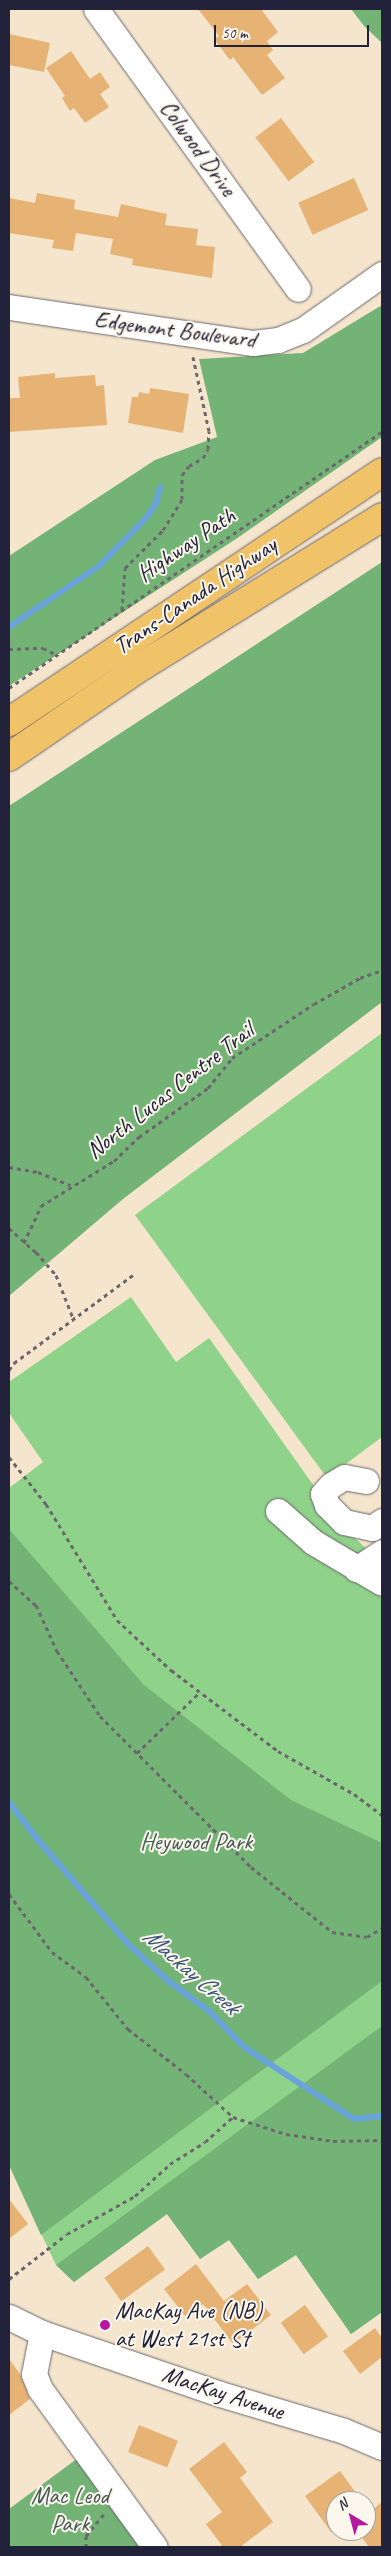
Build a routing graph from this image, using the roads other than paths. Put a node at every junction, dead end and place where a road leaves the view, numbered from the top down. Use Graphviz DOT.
graph roads {
  1 [pos="96,9"];
  2 [pos="382,274"];
  3 [pos="298,288"];
  4 [pos="9,307"];
  5 [pos="382,472"];
  6 [pos="382,517"];
  7 [pos="9,722"];
  8 [pos="9,757"];
  9 [pos="366,1481"];
  10 [pos="278,1511"];
  11 [pos="382,1521"];
  12 [pos="382,1552"];
  13 [pos="356,1569"];
  14 [pos="382,1583"];
  15 [pos="9,2317"];
  16 [pos="42,2333"];
  17 [pos="382,2446"];
  18 [pos="155,2547"];
  1 -- 3 [label="street, Colwood Drive"];
  2 -- 4 [label="street, Edgemont Boulevard"];
  5 -- 7 [label="highway, Trans-Canada Highway"];
  6 -- 8 [label="highway, Trans-Canada Highway"];
  9 -- 11 [label="street"];
  10 -- 13 [label="street"];
  12 -- 13 [label="street"];
  13 -- 14 [label="street"];
  15 -- 16 [label="street, MacKay Avenue"];
  16 -- 17 [label="street, MacKay Avenue"];
  16 -- 18 [label="street"];
}
